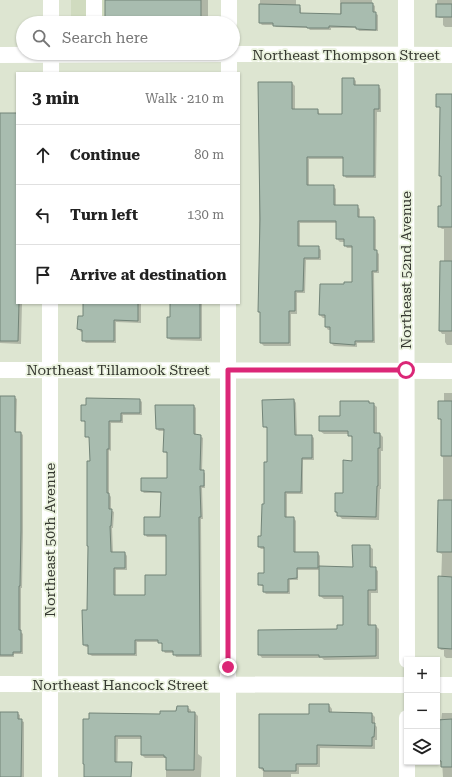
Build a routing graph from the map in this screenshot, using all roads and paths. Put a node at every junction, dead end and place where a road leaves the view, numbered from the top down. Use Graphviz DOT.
graph roads {
  1 [pos="51,0"];
  2 [pos="94,0"];
  3 [pos="229,0"];
  4 [pos="406,0"];
  5 [pos="51,16"];
  6 [pos="94,16"];
  7 [pos="229,16"];
  8 [pos="240,54"];
  9 [pos="0,55"];
  10 [pos="16,55"];
  11 [pos="406,55"];
  12 [pos="452,55"];
  13 [pos="51,60"];
  14 [pos="229,60"];
  15 [pos="51,72"];
  16 [pos="228,72"];
  17 [pos="50,304"];
  18 [pos="228,304"];
  19 [pos="0,370"];
  20 [pos="50,370"];
  21 [pos="228,370"];
  22 [pos="406,370"];
  23 [pos="452,371"];
  24 [pos="407,657"];
  25 [pos="0,684"];
  26 [pos="50,684"];
  27 [pos="228,685"];
  28 [pos="404,685"];
  29 [pos="440,685"];
  30 [pos="452,685"];
  31 [pos="407,729"];
  32 [pos="50,777"];
  33 [pos="228,777"];
  34 [pos="407,777"];
  1 -- 5 [label="street"];
  2 -- 6 [label="street"];
  3 -- 7 [label="street"];
  4 -- 11 [label="street, Northeast 52nd Avenue"];
  8 -- 11 [label="street, Northeast Thompson Street"];
  9 -- 10 [label="street, Northeast Thompson Street"];
  11 -- 12 [label="street, Northeast Thompson Street"];
  11 -- 22 [label="street, Northeast 52nd Avenue"];
  13 -- 15 [label="street"];
  14 -- 16 [label="street"];
  17 -- 20 [label="street, Northeast 50th Avenue"];
  18 -- 21 [label="street"];
  19 -- 20 [label="street, Northeast Tillamook Street"];
  20 -- 21 [label="street, Northeast Tillamook Street"];
  20 -- 26 [label="street, Northeast 50th Avenue"];
  21 -- 22 [label="street, Northeast Tillamook Street"];
  21 -- 27 [label="street"];
  22 -- 23 [label="street, Northeast Tillamook Street"];
  22 -- 24 [label="street, Northeast 52nd Avenue"];
  25 -- 26 [label="street, Northeast Hancock Street"];
  26 -- 27 [label="street, Northeast Hancock Street"];
  26 -- 32 [label="street, Northeast 50th Avenue"];
  27 -- 28 [label="street, Northeast Hancock Street"];
  27 -- 33 [label="street"];
  29 -- 30 [label="street"];
  31 -- 34 [label="street"];
}
